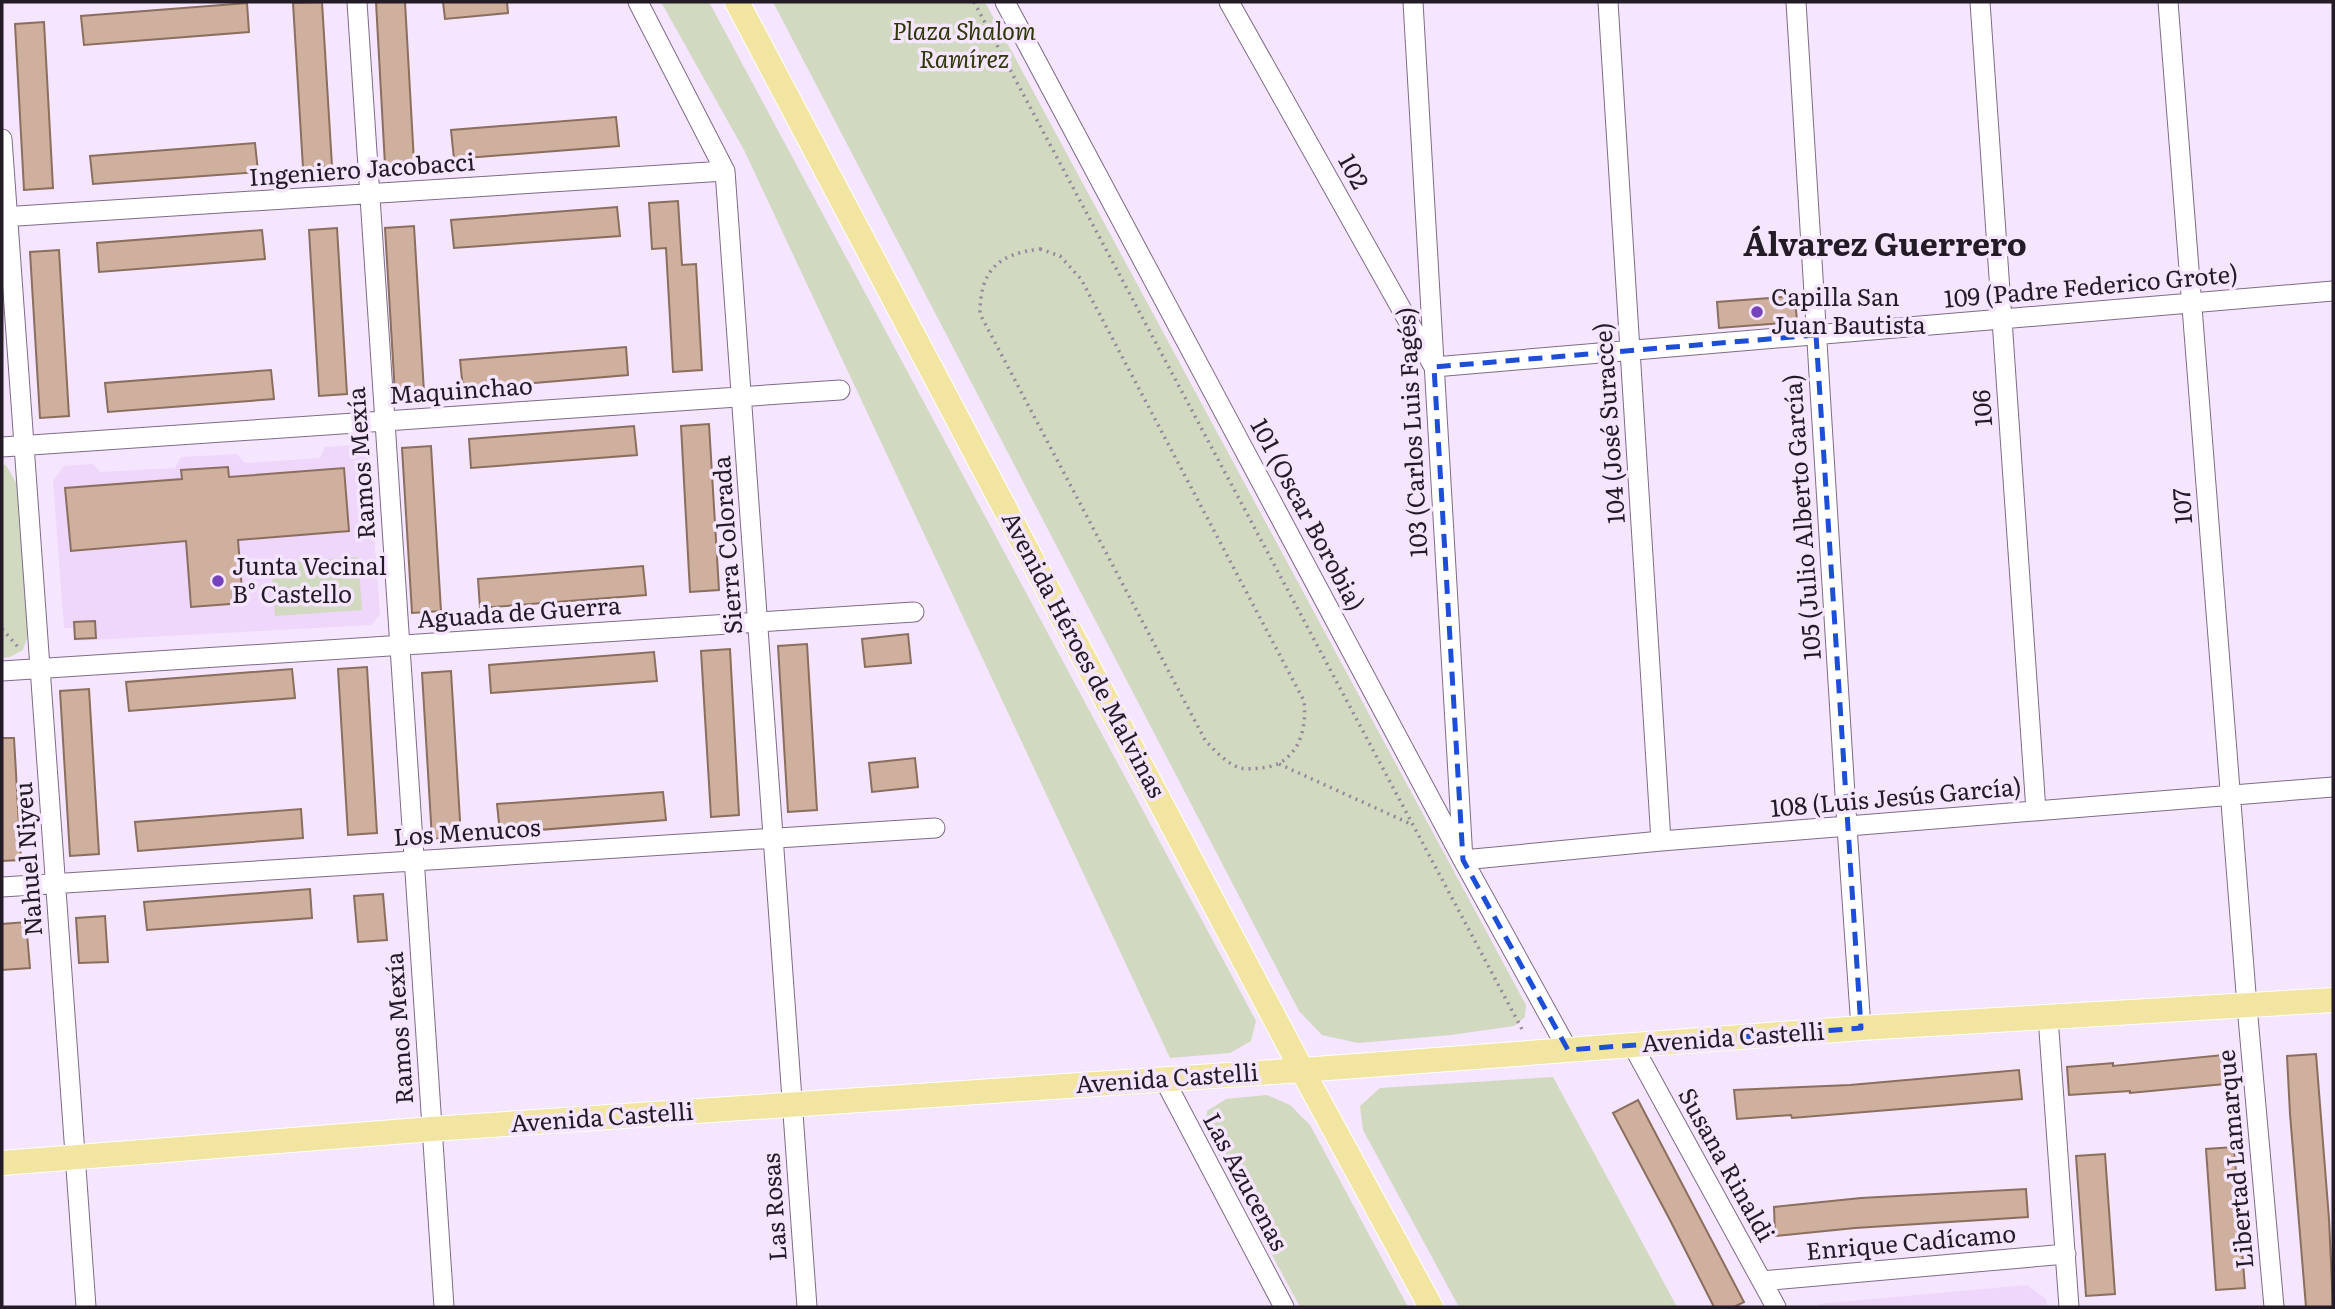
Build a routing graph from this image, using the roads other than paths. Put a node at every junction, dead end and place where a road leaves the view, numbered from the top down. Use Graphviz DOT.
graph roads {
  1 [pos="357,2"];
  2 [pos="638,2"];
  3 [pos="737,2"];
  4 [pos="1005,2"];
  5 [pos="1228,2"];
  6 [pos="1413,2"];
  7 [pos="1608,2"];
  8 [pos="1796,2"];
  9 [pos="1980,2"];
  10 [pos="2168,2"];
  11 [pos="2,139"];
  12 [pos="725,172"];
  13 [pos="369,194"];
  14 [pos="5,217"];
  15 [pos="2333,291"];
  16 [pos="2192,303"];
  17 [pos="2002,319"];
  18 [pos="1816,335"];
  19 [pos="1630,350"];
  20 [pos="1434,367"];
  21 [pos="840,390"];
  22 [pos="741,397"];
  23 [pos="384,421"];
  24 [pos="24,446"];
  25 [pos="2,447"];
  26 [pos="914,612"];
  27 [pos="758,622"];
  28 [pos="399,645"];
  29 [pos="40,669"];
  30 [pos="2,671"];
  31 [pos="2333,787"];
  32 [pos="2230,796"];
  33 [pos="2036,811"];
  34 [pos="1847,827"];
  35 [pos="935,828"];
  36 [pos="774,838"];
  37 [pos="1661,841"];
  38 [pos="1463,860"];
  39 [pos="414,861"];
  40 [pos="55,883"];
  41 [pos="2,887"];
  42 [pos="2333,1000"];
  43 [pos="2247,1006"];
  44 [pos="2048,1017"];
  45 [pos="1861,1028"];
  46 [pos="1633,1045"];
  47 [pos="1568,1050"];
  48 [pos="1302,1070"];
  49 [pos="1164,1079"];
  50 [pos="793,1104"];
  51 [pos="432,1129"];
  52 [pos="75,1158"];
  53 [pos="2,1163"];
  54 [pos="2066,1254"];
  55 [pos="1762,1282"];
  56 [pos="86,1307"];
  57 [pos="444,1307"];
  58 [pos="807,1307"];
  59 [pos="1284,1307"];
  60 [pos="1431,1307"];
  61 [pos="1776,1307"];
  62 [pos="2069,1307"];
  63 [pos="2274,1307"];
  1 -- 13 [label="street, Ramos Mexía"];
  2 -- 12 [label="street, Sierra Colorada"];
  3 -- 48 [label="main road, Avenida Héroes de Malvinas"];
  4 -- 38 [label="street, 101 (Oscar Borobia)"];
  5 -- 20 [label="street, 102"];
  6 -- 20 [label="street, 103 (Carlos Luis Fagés)"];
  7 -- 19 [label="street, 104 (José Suracce)"];
  8 -- 18 [label="street, 105 (Julio Alberto García)"];
  9 -- 17 [label="street, 106"];
  10 -- 16 [label="street, 107"];
  11 -- 14 [label="street, Nahuel Niyeu"];
  12 -- 13 [label="street, Ingeniero Jacobacci"];
  12 -- 22 [label="street, Sierra Colorada"];
  13 -- 14 [label="street, Ingeniero Jacobacci"];
  13 -- 23 [label="street, Ramos Mexía"];
  14 -- 24 [label="street, Nahuel Niyeu"];
  15 -- 16 [label="street, 109 (Padre Federico Grote)"];
  16 -- 17 [label="street, 109 (Padre Federico Grote)"];
  16 -- 32 [label="street, 107"];
  17 -- 18 [label="street, 109 (Padre Federico Grote)"];
  17 -- 33 [label="street, 106"];
  18 -- 19 [label="street, 109 (Padre Federico Grote)"];
  18 -- 34 [label="street, 105 (Julio Alberto García)"];
  19 -- 20 [label="street, 109 (Padre Federico Grote)"];
  19 -- 37 [label="street, 104 (José Suracce)"];
  20 -- 38 [label="street, 103 (Carlos Luis Fagés)"];
  21 -- 22 [label="street, Maquinchao"];
  22 -- 23 [label="street, Maquinchao"];
  22 -- 27 [label="street, Sierra Colorada"];
  23 -- 24 [label="street, Maquinchao"];
  23 -- 28 [label="street, Ramos Mexía"];
  24 -- 25 [label="street, Maquinchao"];
  24 -- 29 [label="street, Nahuel Niyeu"];
  26 -- 27 [label="street, Aguada de Guerra"];
  27 -- 28 [label="street, Aguada de Guerra"];
  27 -- 36 [label="street, Sierra Colorada"];
  28 -- 29 [label="street, Aguada de Guerra"];
  28 -- 39 [label="street, Ramos Mexía"];
  29 -- 30 [label="street, Aguada de Guerra"];
  29 -- 40 [label="street, Nahuel Niyeu"];
  31 -- 32 [label="street, 108 (Luis Jesús García)"];
  32 -- 33 [label="street, 108 (Luis Jesús García)"];
  32 -- 43 [label="street, 107"];
  33 -- 34 [label="street, 108 (Luis Jesús García)"];
  34 -- 37 [label="street, 108 (Luis Jesús García)"];
  34 -- 45 [label="street, 105 (Julio Alberto García)"];
  35 -- 36 [label="street, Los Menucos"];
  36 -- 39 [label="street, Los Menucos"];
  36 -- 50 [label="street, Sierra Colorada"];
  37 -- 38 [label="street, 108 (Luis Jesús García)"];
  38 -- 47 [label="street, 101 (Oscar Borobia)"];
  39 -- 40 [label="street, Los Menucos"];
  39 -- 51 [label="street, Ramos Mexía"];
  40 -- 41 [label="street, Los Menucos"];
  40 -- 52 [label="street, Nahuel Niyeu"];
  42 -- 43 [label="main road, Avenida Castelli"];
  43 -- 44 [label="main road, Avenida Castelli"];
  43 -- 63 [label="street, Libertad Lamarque"];
  44 -- 45 [label="main road, Avenida Castelli"];
  44 -- 54 [label="street"];
  45 -- 46 [label="main road, Avenida Castelli"];
  46 -- 47 [label="main road, Avenida Castelli"];
  46 -- 55 [label="street, Susana Rinaldi"];
  47 -- 48 [label="main road, Avenida Castelli"];
  48 -- 49 [label="main road, Avenida Castelli"];
  48 -- 60 [label="main road, Avenida Héroes de Malvinas"];
  49 -- 50 [label="main road, Avenida Castelli"];
  49 -- 59 [label="street, Las Azucenas"];
  50 -- 51 [label="main road, Avenida Castelli"];
  50 -- 58 [label="street, Las Rosas"];
  51 -- 52 [label="main road, Avenida Castelli"];
  51 -- 57 [label="street, Ramos Mexía"];
  52 -- 53 [label="main road, Avenida Castelli"];
  52 -- 56 [label="street, Nahuel Niyeu"];
  54 -- 55 [label="street, Enrique Cadícamo"];
  54 -- 62 [label="street"];
  55 -- 61 [label="street, Susana Rinaldi"];
}
